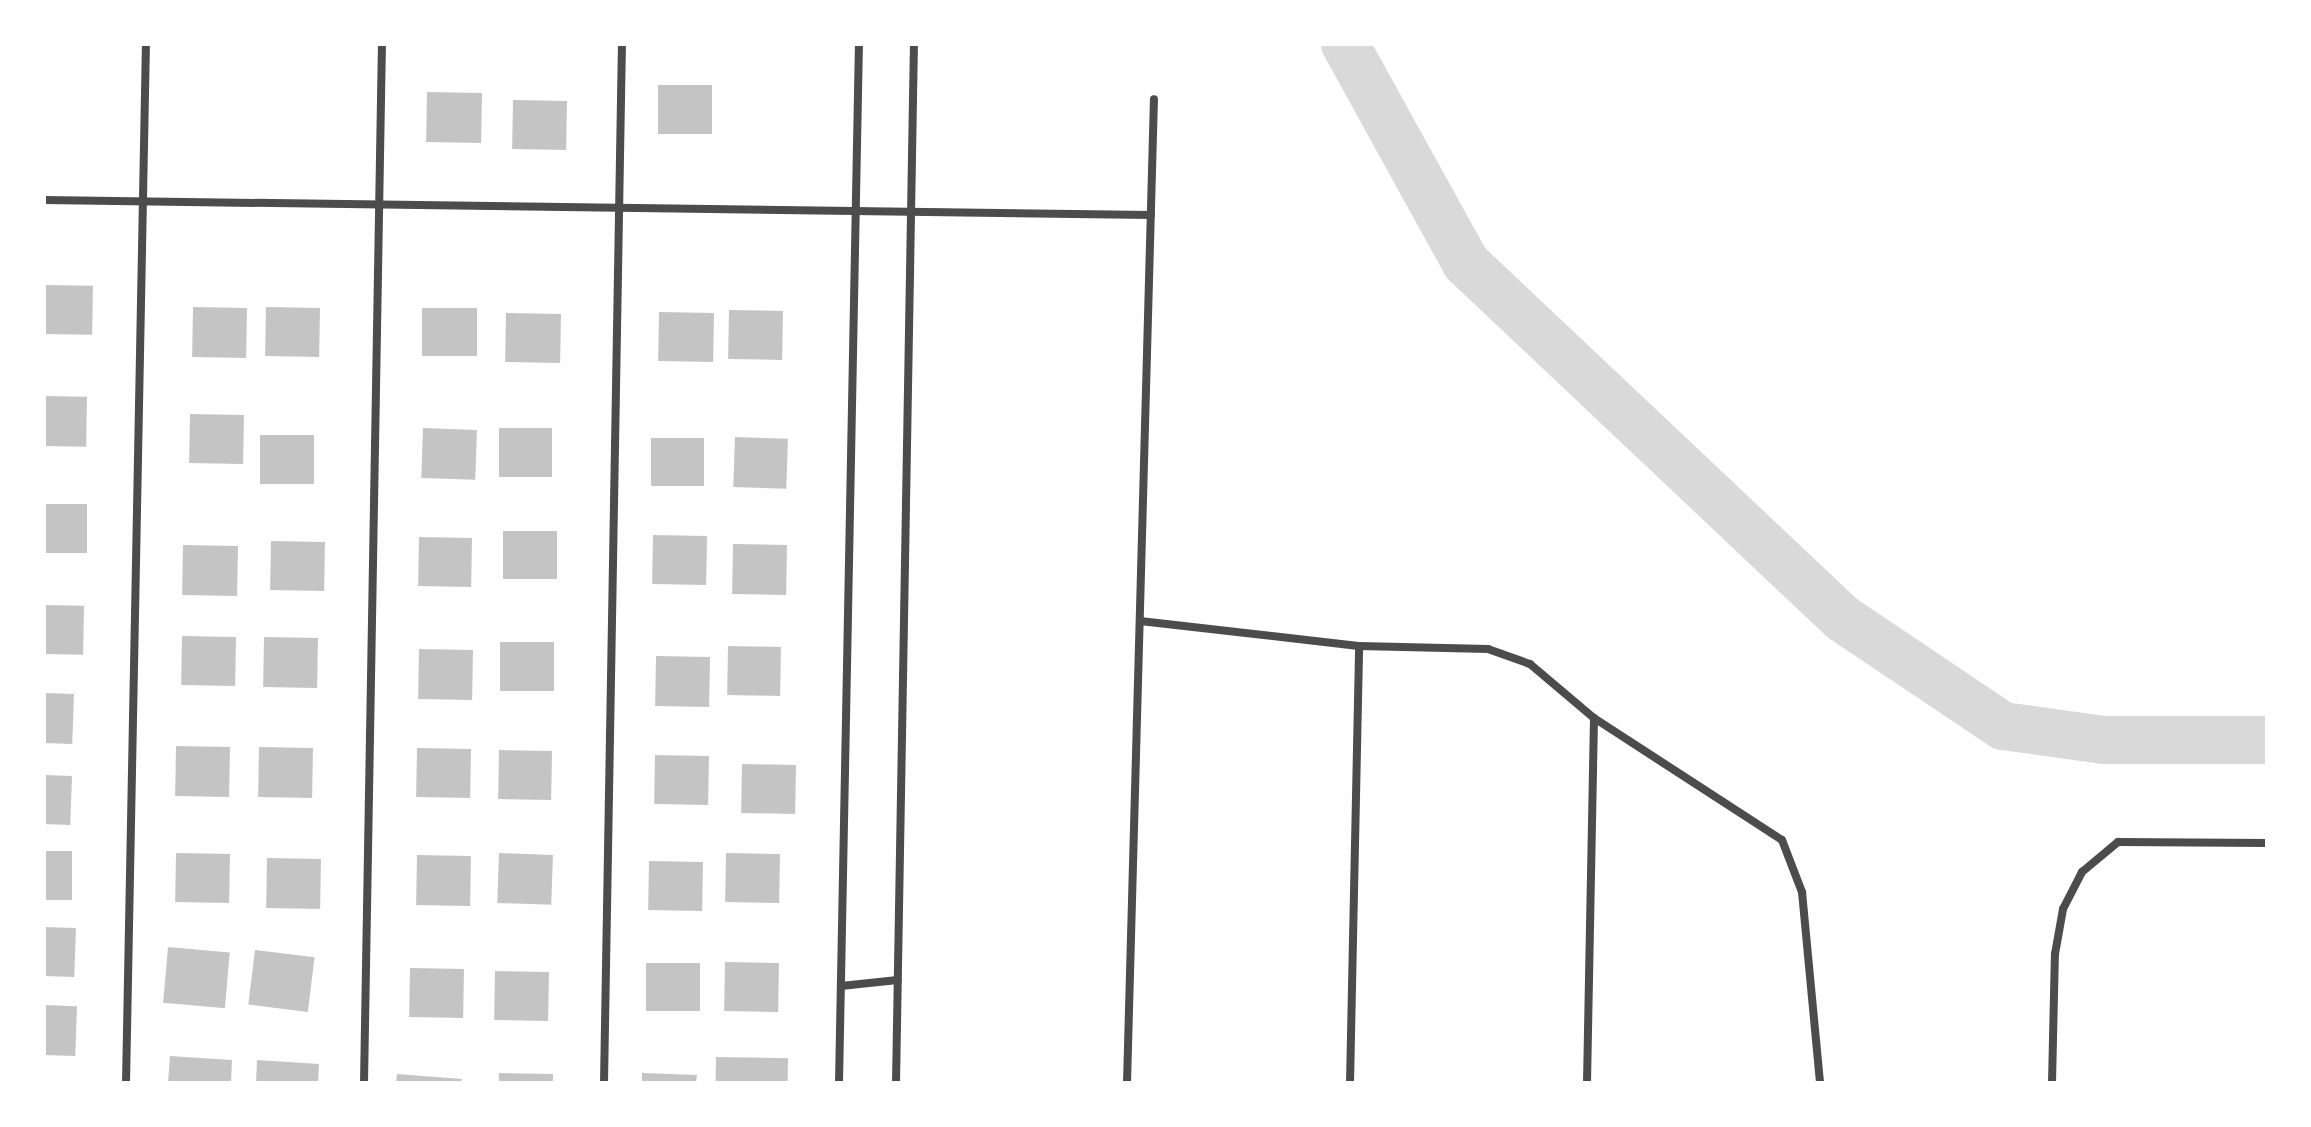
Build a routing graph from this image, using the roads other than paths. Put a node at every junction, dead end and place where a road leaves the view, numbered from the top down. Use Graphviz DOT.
graph roads {
  1 [pos="146,44"];
  2 [pos="382,44"];
  3 [pos="622,44"];
  4 [pos="859,44"];
  5 [pos="914,44"];
  6 [pos="1154,99"];
  7 [pos="44,200"];
  8 [pos="143,201"];
  9 [pos="380,205"];
  10 [pos="621,208"];
  11 [pos="856,211"];
  12 [pos="911,212"];
  13 [pos="1151,215"];
  14 [pos="1140,621"];
  15 [pos="1359,646"];
  16 [pos="1594,718"];
  17 [pos="2267,843"];
  18 [pos="898,980"];
  19 [pos="841,986"];
  20 [pos="126,1083"];
  21 [pos="364,1083"];
  22 [pos="604,1083"];
  23 [pos="839,1083"];
  24 [pos="896,1083"];
  25 [pos="1127,1083"];
  26 [pos="1350,1083"];
  27 [pos="1587,1083"];
  28 [pos="1820,1083"];
  29 [pos="2052,1083"];
  1 -- 8 [label="street"];
  2 -- 9 [label="street"];
  3 -- 10 [label="street"];
  4 -- 11 [label="street"];
  5 -- 12 [label="street"];
  6 -- 13 [label="street"];
  7 -- 8 [label="street"];
  8 -- 9 [label="street"];
  8 -- 20 [label="street"];
  9 -- 10 [label="street"];
  9 -- 21 [label="street"];
  10 -- 11 [label="street"];
  10 -- 22 [label="street"];
  11 -- 12 [label="street"];
  11 -- 19 [label="street"];
  12 -- 13 [label="street"];
  12 -- 18 [label="street"];
  13 -- 14 [label="street"];
  14 -- 15 [label="street"];
  14 -- 25 [label="street"];
  15 -- 16 [label="street"];
  15 -- 26 [label="street"];
  16 -- 27 [label="street"];
  16 -- 28 [label="street"];
  17 -- 29 [label="street"];
  18 -- 19 [label="street"];
  18 -- 24 [label="street"];
  19 -- 23 [label="street"];
}
